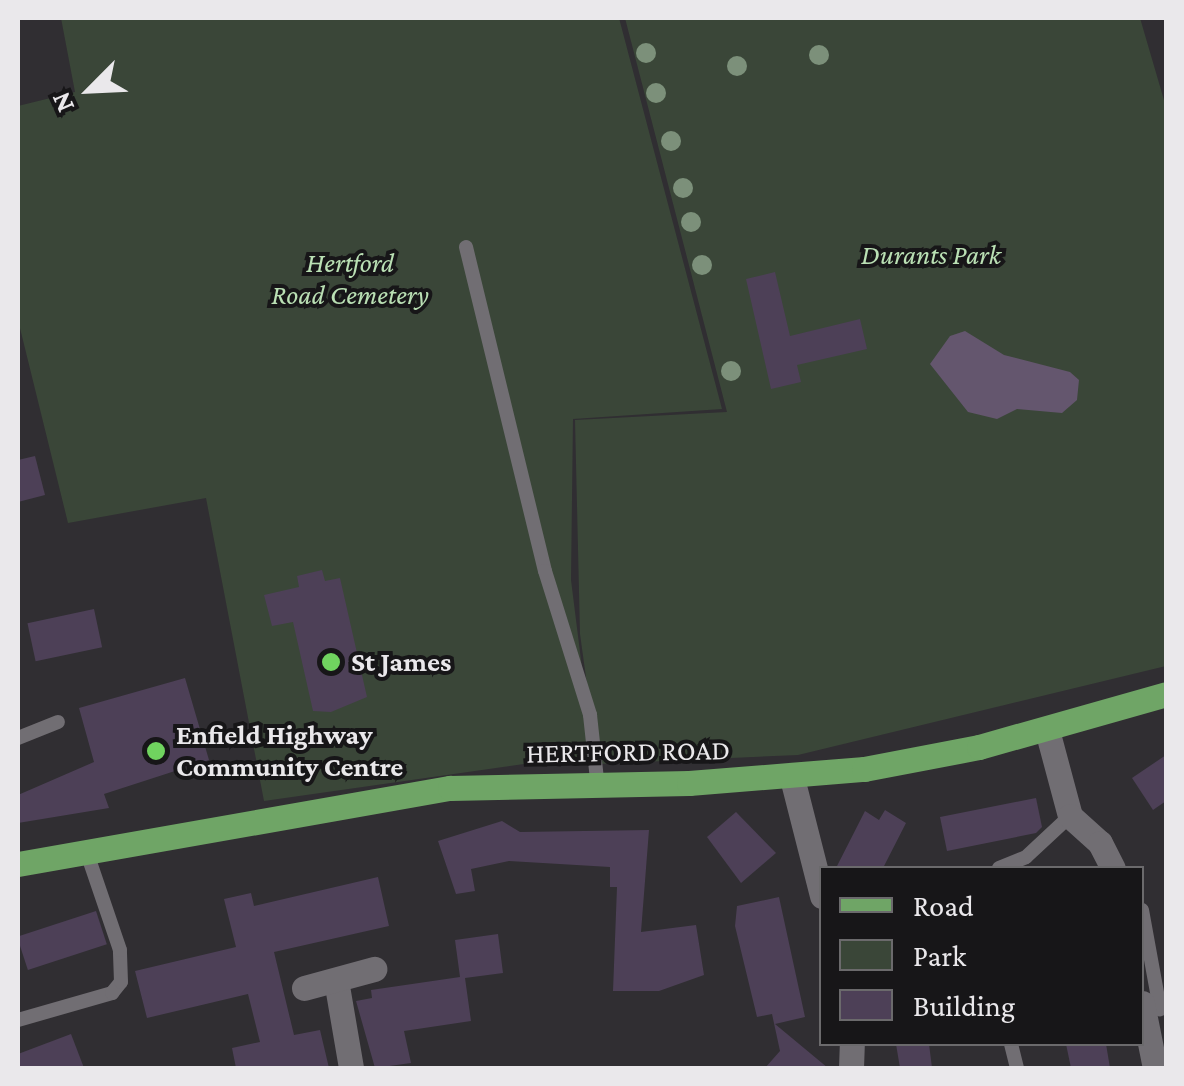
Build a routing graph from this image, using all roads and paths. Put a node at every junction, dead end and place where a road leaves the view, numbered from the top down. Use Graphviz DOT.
graph roads {
  1 [pos="466,248"];
  2 [pos="1166,694"];
  3 [pos="58,722"];
  4 [pos="1047,730"];
  5 [pos="18,738"];
  6 [pos="792,778"];
  7 [pos="597,780"];
  8 [pos="1070,816"];
  9 [pos="86,849"];
  10 [pos="18,864"];
  11 [pos="1004,866"];
  12 [pos="1112,866"];
  13 [pos="819,884"];
  14 [pos="1144,923"];
  15 [pos="374,969"];
  16 [pos="336,980"];
  17 [pos="304,988"];
  18 [pos="1156,1000"];
  19 [pos="18,1020"];
  20 [pos="351,1068"];
  21 [pos="1155,1068"];
  1 -- 7 [label="lane"];
  2 -- 4 [label="main road, HERTFORD ROAD"];
  3 -- 5 [label="lane"];
  4 -- 6 [label="main road, HERTFORD ROAD"];
  4 -- 8 [label="street"];
  6 -- 7 [label="main road, HERTFORD ROAD"];
  6 -- 13 [label="street"];
  7 -- 9 [label="main road, HERTFORD ROAD"];
  8 -- 11 [label="lane"];
  8 -- 12 [label="street"];
  9 -- 10 [label="main road, HERTFORD ROAD"];
  9 -- 19 [label="lane"];
  14 -- 18 [label="lane"];
  15 -- 16 [label="street"];
  16 -- 17 [label="street"];
  16 -- 20 [label="street"];
  18 -- 21 [label="street"];
}
